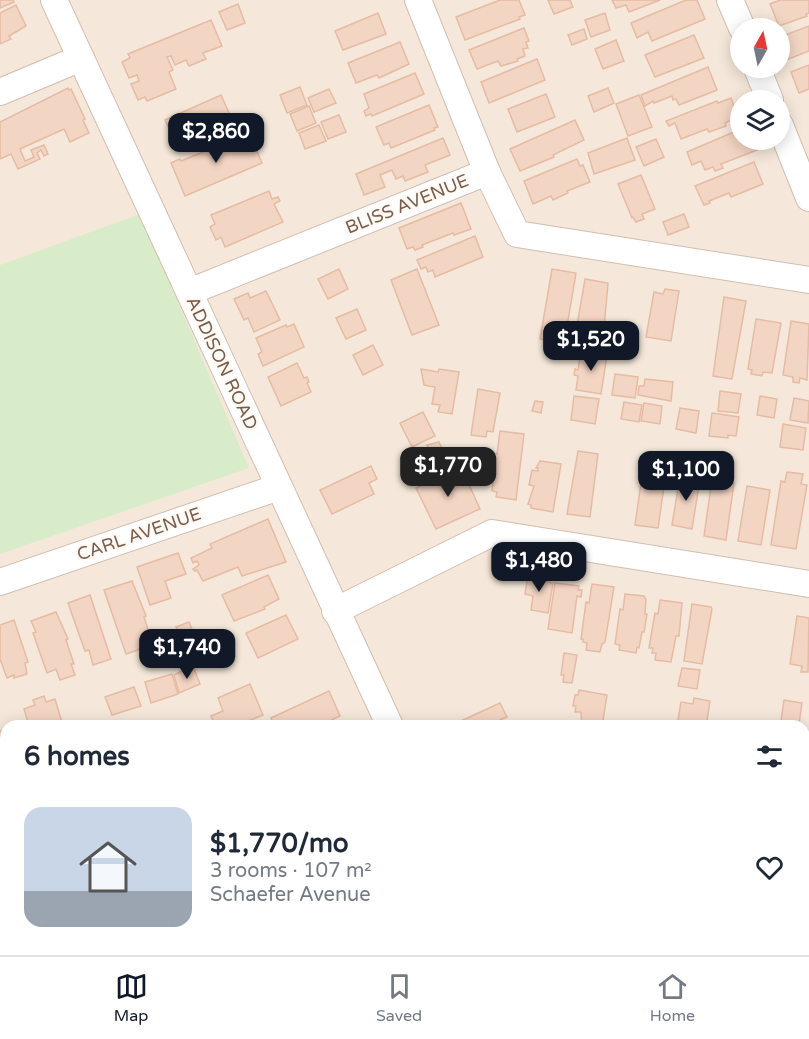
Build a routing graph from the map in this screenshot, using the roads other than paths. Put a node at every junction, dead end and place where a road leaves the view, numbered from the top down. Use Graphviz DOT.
graph roads {
  1 [pos="54,0"];
  2 [pos="418,0"];
  3 [pos="730,0"];
  4 [pos="738,18"];
  5 [pos="81,58"];
  6 [pos="0,92"];
  7 [pos="790,150"];
  8 [pos="487,172"];
  9 [pos="809,198"];
  10 [pos="809,280"];
  11 [pos="189,292"];
  12 [pos="279,487"];
  13 [pos="0,582"];
  14 [pos="809,584"];
  15 [pos="335,611"];
  16 [pos="387,720"];
  1 -- 5 [label="street, ADDISON ROAD"];
  2 -- 8 [label="street"];
  3 -- 4 [label="street"];
  5 -- 6 [label="street"];
  5 -- 11 [label="street, ADDISON ROAD"];
  7 -- 9 [label="street"];
  8 -- 10 [label="street, BLISS AVENUE"];
  8 -- 11 [label="street, BLISS AVENUE"];
  11 -- 12 [label="street, ADDISON ROAD"];
  12 -- 13 [label="street, CARL AVENUE"];
  12 -- 15 [label="street, ADDISON ROAD"];
  14 -- 15 [label="street"];
  15 -- 16 [label="street, ADDISON ROAD"];
}
